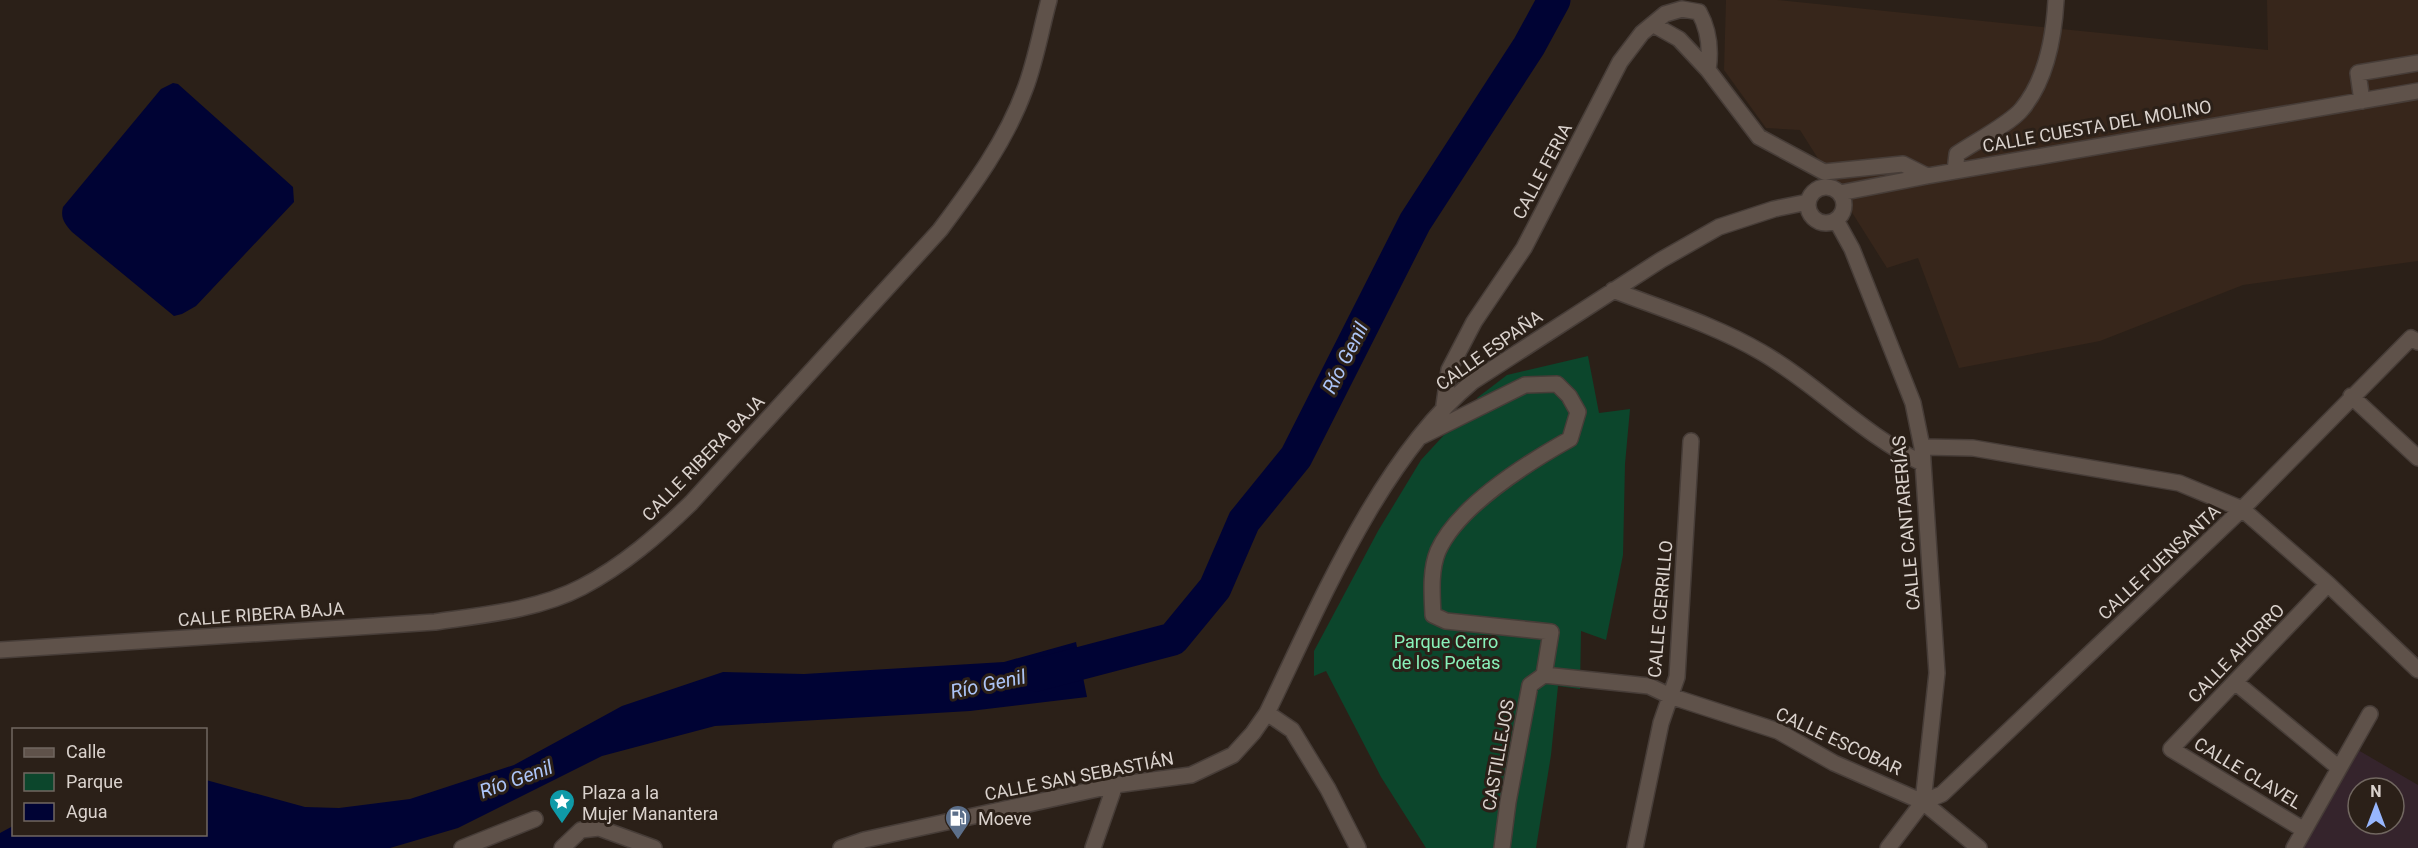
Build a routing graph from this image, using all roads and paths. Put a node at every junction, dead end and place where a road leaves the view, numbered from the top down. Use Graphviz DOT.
graph roads {
  1 [pos="1049,0"];
  2 [pos="2056,0"];
  3 [pos="1703,6"];
  4 [pos="1654,25"];
  5 [pos="2418,63"];
  6 [pos="1708,70"];
  7 [pos="2418,91"];
  8 [pos="2362,101"];
  9 [pos="1955,171"];
  10 [pos="1927,176"];
  11 [pos="1840,194"];
  12 [pos="1808,202"];
  13 [pos="1836,220"];
  14 [pos="1613,290"];
  15 [pos="2414,340"];
  16 [pos="2351,396"];
  17 [pos="1444,405"];
  18 [pos="1414,440"];
  19 [pos="1691,441"];
  20 [pos="1922,447"];
  21 [pos="2418,458"];
  22 [pos="1922,463"];
  23 [pos="2242,510"];
  24 [pos="2328,584"];
  25 [pos="0,650"];
  26 [pos="2418,670"];
  27 [pos="1544,675"];
  28 [pos="2235,682"];
  29 [pos="1670,696"];
  30 [pos="1267,713"];
  31 [pos="2370,714"];
  32 [pos="2171,749"];
  33 [pos="2339,768"];
  34 [pos="1114,785"];
  35 [pos="1923,802"];
  36 [pos="535,819"];
  37 [pos="2304,830"];
  38 [pos="860,844"];
  39 [pos="462,848"];
  40 [pos="562,848"];
  41 [pos="654,848"];
  42 [pos="841,848"];
  43 [pos="1093,848"];
  44 [pos="1358,848"];
  45 [pos="1502,848"];
  46 [pos="1635,848"];
  47 [pos="1888,848"];
  48 [pos="1979,848"];
  49 [pos="2294,848"];
  1 -- 25 [label="street, CALLE RIBERA BAJA"];
  2 -- 9 [label="street"];
  3 -- 4 [label="street, CALLE FERIA"];
  3 -- 6 [label="street"];
  4 -- 6 [label="street"];
  4 -- 17 [label="street, CALLE FERIA"];
  5 -- 8 [label="street"];
  6 -- 10 [label="street"];
  7 -- 8 [label="street, CALLE CUESTA DEL MOLINO"];
  8 -- 9 [label="street, CALLE CUESTA DEL MOLINO"];
  9 -- 10 [label="street, CALLE CUESTA DEL MOLINO"];
  10 -- 11 [label="street, CALLE CUESTA DEL MOLINO"];
  11 -- 12 [label="street"];
  11 -- 13 [label="street"];
  12 -- 13 [label="street"];
  12 -- 14 [label="street, CALLE ESPAÑA"];
  13 -- 20 [label="street, CALLE CANTARERÍAS"];
  14 -- 17 [label="street, CALLE ESPAÑA"];
  14 -- 22 [label="street"];
  15 -- 16 [label="street, CALLE FUENSANTA"];
  16 -- 21 [label="street"];
  16 -- 23 [label="street, CALLE FUENSANTA"];
  17 -- 18 [label="street, CALLE ESPAÑA"];
  18 -- 27 [label="street"];
  18 -- 30 [label="street, CALLE ESPAÑA"];
  19 -- 29 [label="street, CALLE CERRILLO"];
  20 -- 22 [label="street, CALLE CANTARERÍAS"];
  20 -- 23 [label="street"];
  22 -- 35 [label="street, CALLE CANTARERÍAS"];
  23 -- 24 [label="street"];
  23 -- 35 [label="street, CALLE FUENSANTA"];
  24 -- 26 [label="street"];
  24 -- 28 [label="street, CALLE AHORRO"];
  27 -- 29 [label="street, CALLE ESCOBAR"];
  27 -- 45 [label="street, CASTILLEJOS"];
  28 -- 32 [label="street, CALLE AHORRO"];
  28 -- 33 [label="street"];
  29 -- 35 [label="street, CALLE ESCOBAR"];
  29 -- 46 [label="street, CALLE CERRILLO"];
  30 -- 34 [label="street, CALLE SAN SEBASTIÁN"];
  30 -- 44 [label="street"];
  31 -- 33 [label="street"];
  32 -- 37 [label="street, CALLE CLAVEL"];
  33 -- 37 [label="street"];
  34 -- 38 [label="street, CALLE SAN SEBASTIÁN"];
  34 -- 43 [label="street"];
  35 -- 47 [label="street"];
  35 -- 48 [label="street, CALLE ESCOBAR"];
  36 -- 39 [label="street"];
  37 -- 49 [label="street"];
  38 -- 42 [label="street, CALLE SAN SEBASTIÁN"];
  40 -- 41 [label="street"];
}
